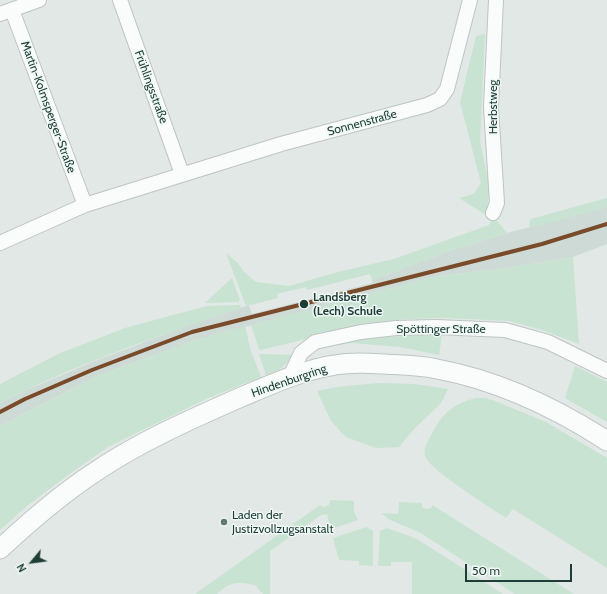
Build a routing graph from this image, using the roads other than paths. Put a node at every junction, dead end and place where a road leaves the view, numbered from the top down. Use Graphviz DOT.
graph roads {
  1 [pos="39,0"];
  2 [pos="120,0"];
  3 [pos="470,0"];
  4 [pos="496,0"];
  5 [pos="6,12"];
  6 [pos="182,174"];
  7 [pos="85,205"];
  8 [pos="493,213"];
  9 [pos="0,243"];
  10 [pos="607,371"];
  11 [pos="289,379"];
  12 [pos="607,441"];
  13 [pos="0,549"];
  1 -- 5 [label="street"];
  2 -- 6 [label="street, Frühlingsstraße"];
  3 -- 6 [label="street, Sonnenstraße"];
  4 -- 8 [label="street, Herbstweg"];
  5 -- 7 [label="street, Martin-Kolmsperger-Straße"];
  6 -- 7 [label="street, Sonnenstraße"];
  7 -- 9 [label="street, Sonnenstraße"];
  10 -- 11 [label="street, Spöttinger Straße"];
  11 -- 12 [label="main road, Hindenburgring"];
  11 -- 13 [label="main road, Hindenburgring"];
}
